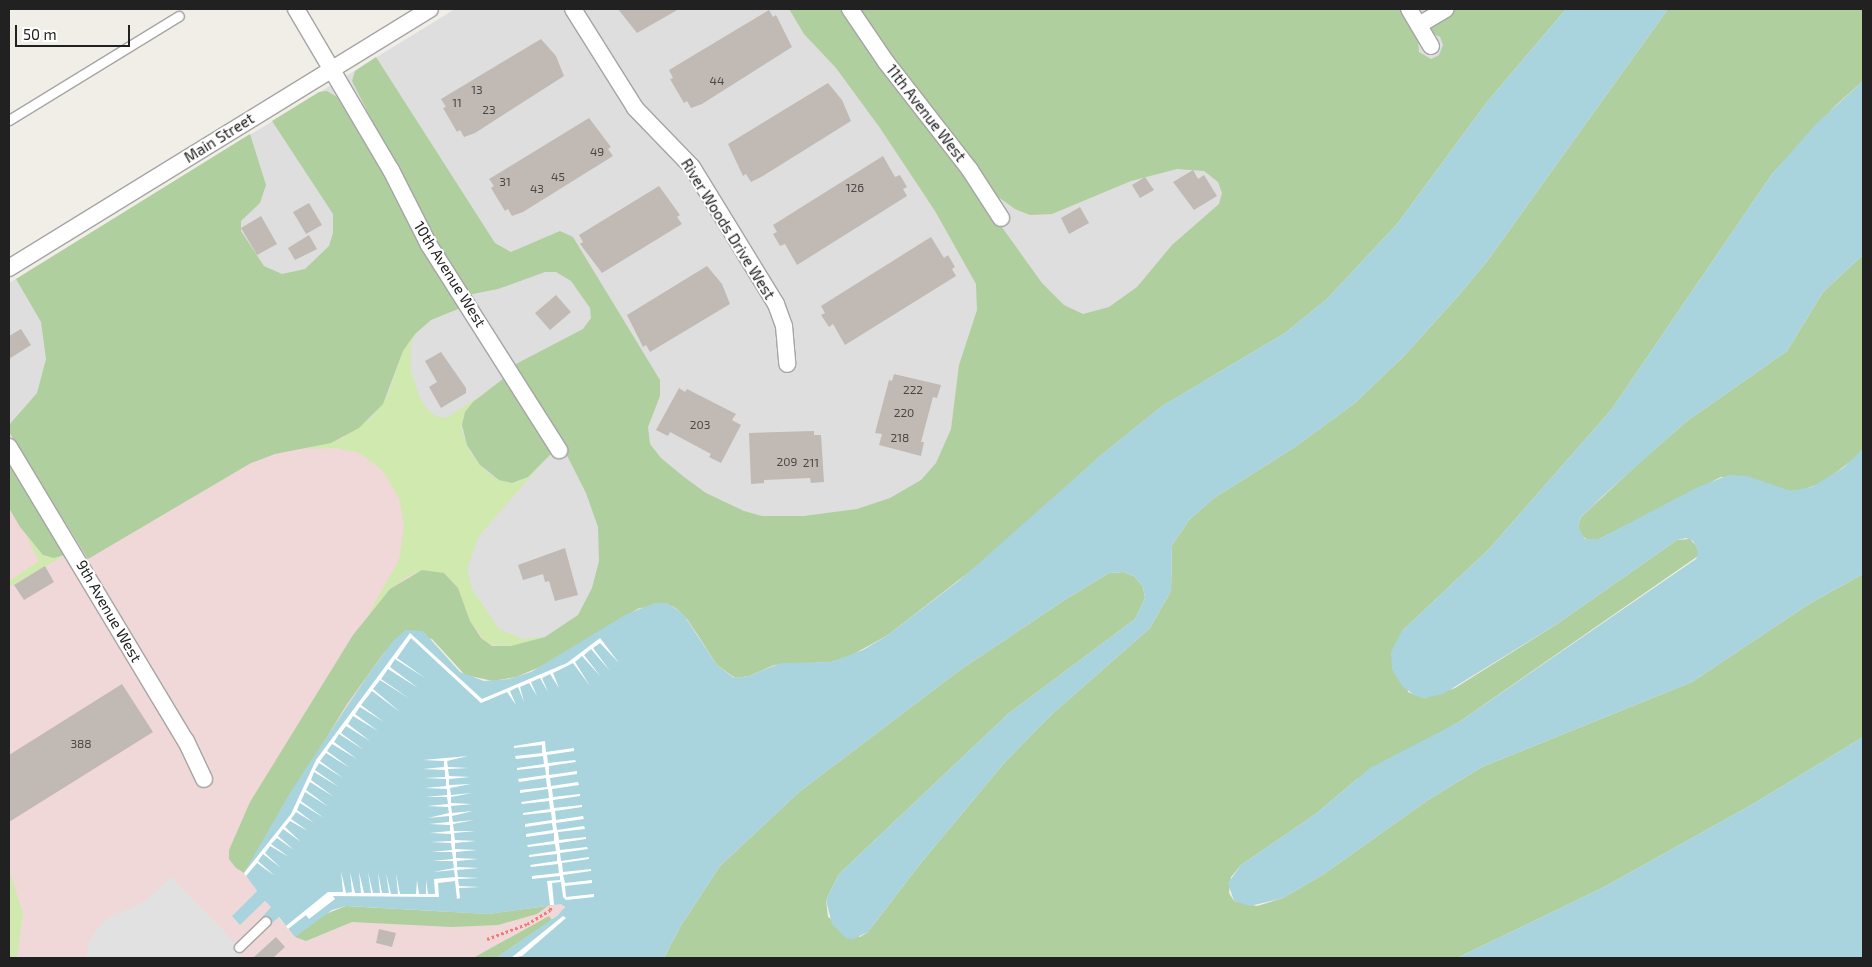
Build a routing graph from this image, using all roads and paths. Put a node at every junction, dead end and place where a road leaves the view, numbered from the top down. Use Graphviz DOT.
graph roads {
  1 [pos="296,9"];
  2 [pos="430,9"];
  3 [pos="573,9"];
  4 [pos="850,9"];
  5 [pos="1409,9"];
  6 [pos="1446,9"];
  7 [pos="179,16"];
  8 [pos="1419,26"];
  9 [pos="1431,46"];
  10 [pos="332,69"];
  11 [pos="9,120"];
  12 [pos="1001,218"];
  13 [pos="9,268"];
  14 [pos="787,364"];
  15 [pos="9,447"];
  16 [pos="559,450"];
  17 [pos="204,779"];
  18 [pos="552,905"];
  19 [pos="266,921"];
  20 [pos="487,939"];
  21 [pos="239,947"];
  1 -- 10 [label="street, 10th Avenue West"];
  2 -- 10 [label="street, Main Street"];
  3 -- 14 [label="street, River Woods Drive West"];
  4 -- 12 [label="street, 11th Avenue West"];
  5 -- 8 [label="street"];
  6 -- 8 [label="street"];
  7 -- 11 [label="lane"];
  8 -- 9 [label="street"];
  10 -- 13 [label="street, Main Street"];
  10 -- 16 [label="street, 10th Avenue West"];
  15 -- 17 [label="street, 9th Avenue West"];
  18 -- 20 [label="path"];
  19 -- 21 [label="lane"];
}
